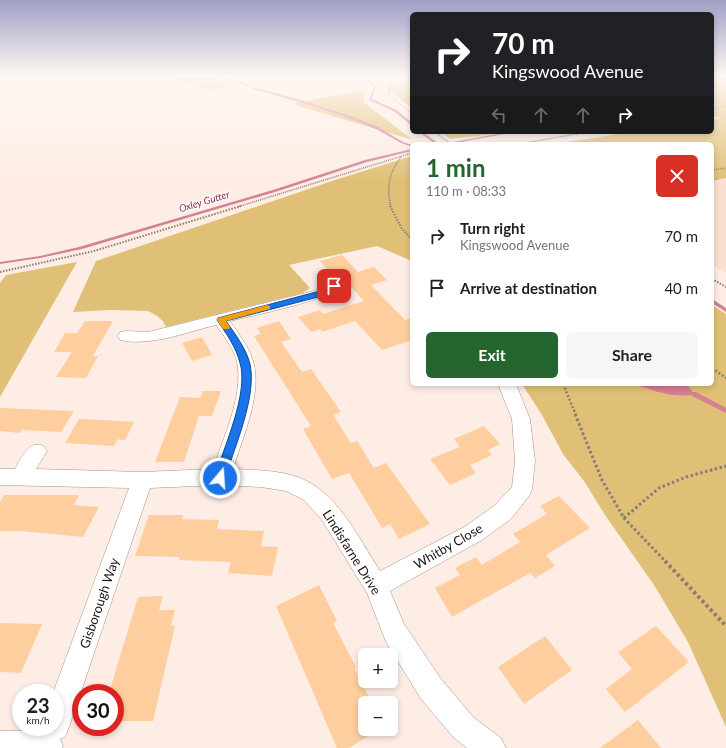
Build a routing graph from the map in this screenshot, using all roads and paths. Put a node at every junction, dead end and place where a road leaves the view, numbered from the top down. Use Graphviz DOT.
graph roads {
  1 [pos="437,134"];
  2 [pos="578,134"];
  3 [pos="448,142"];
  4 [pos="532,142"];
  5 [pos="410,153"];
  6 [pos="403,155"];
  7 [pos="726,168"];
  8 [pos="714,170"];
  9 [pos="410,238"];
  10 [pos="0,272"];
  11 [pos="714,280"];
  12 [pos="334,286"];
  13 [pos="726,287"];
  14 [pos="221,320"];
  15 [pos="126,336"];
  16 [pos="714,369"];
  17 [pos="726,378"];
  18 [pos="508,386"];
  19 [pos="564,386"];
  20 [pos="36,451"];
  21 [pos="726,466"];
  22 [pos="10,477"];
  23 [pos="220,478"];
  24 [pos="142,480"];
  25 [pos="624,518"];
  26 [pos="376,586"];
  27 [pos="726,626"];
  28 [pos="51,737"];
  29 [pos="0,746"];
  30 [pos="491,748"];
  1 -- 3 [label="path"];
  2 -- 4 [label="path"];
  5 -- 6 [label="path"];
  6 -- 9 [label="path"];
  6 -- 10 [label="path"];
  7 -- 8 [label="path"];
  11 -- 13 [label="path"];
  12 -- 14 [label="street"];
  14 -- 15 [label="street"];
  14 -- 23 [label="street"];
  16 -- 17 [label="path"];
  18 -- 26 [label="street, Whitby Close"];
  19 -- 25 [label="path"];
  20 -- 22 [label="street, Lindisfarne Drive"];
  21 -- 25 [label="path"];
  22 -- 24 [label="street, Lindisfarne Drive"];
  23 -- 24 [label="street, Lindisfarne Drive"];
  23 -- 26 [label="street, Lindisfarne Drive"];
  24 -- 28 [label="street, Gisborough Way"];
  25 -- 27 [label="path"];
  26 -- 30 [label="street, Lindisfarne Drive"];
  28 -- 29 [label="street, Gisborough Way"];
}
